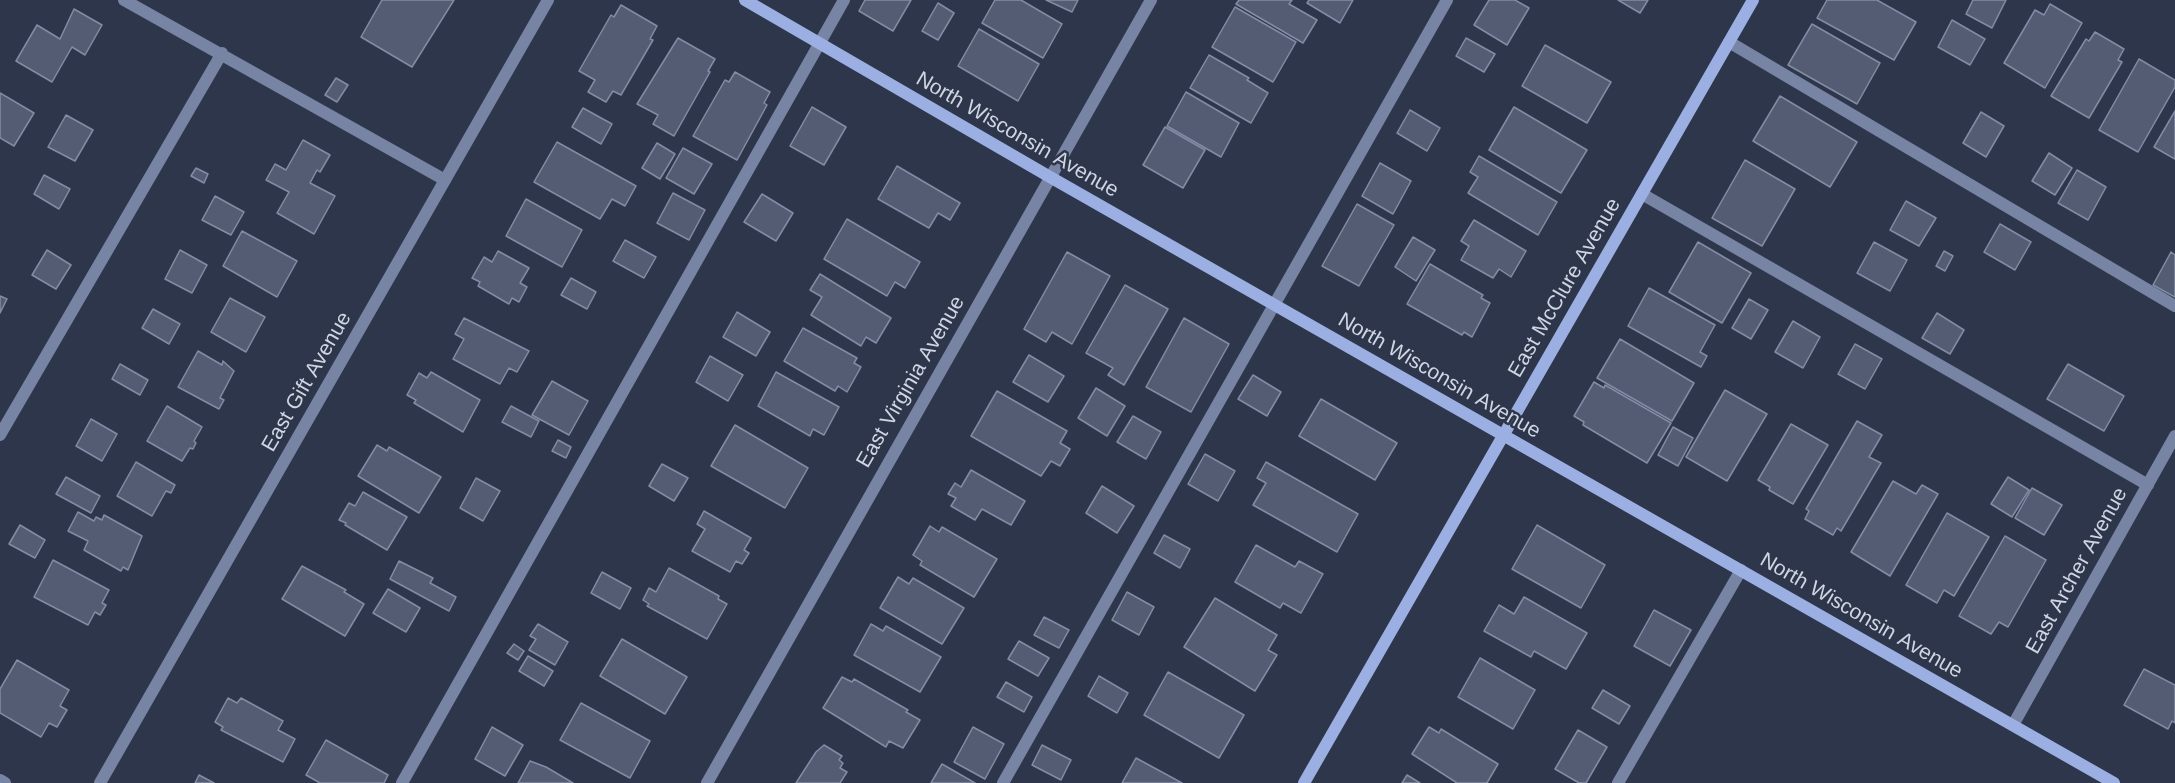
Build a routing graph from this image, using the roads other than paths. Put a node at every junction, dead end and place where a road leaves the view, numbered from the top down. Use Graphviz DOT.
graph roads {
  1 [pos="124,0"];
  2 [pos="548,0"];
  3 [pos="745,0"];
  4 [pos="844,0"];
  5 [pos="1151,0"];
  6 [pos="1447,0"];
  7 [pos="1753,0"];
  8 [pos="1729,42"];
  9 [pos="819,43"];
  10 [pos="222,53"];
  11 [pos="1050,177"];
  12 [pos="445,180"];
  13 [pos="1642,194"];
  14 [pos="1274,305"];
  15 [pos="2175,306"];
  16 [pos="1503,434"];
  17 [pos="0,435"];
  18 [pos="2175,436"];
  19 [pos="2148,485"];
  20 [pos="1741,570"];
  21 [pos="2013,725"];
  22 [pos="0,780"];
  23 [pos="5,783"];
  24 [pos="99,783"];
  25 [pos="402,783"];
  26 [pos="707,783"];
  27 [pos="1002,783"];
  28 [pos="1304,783"];
  29 [pos="1618,783"];
  30 [pos="2114,783"];
  1 -- 10 [label="street"];
  2 -- 12 [label="street, East Gift Avenue"];
  3 -- 9 [label="street, North Wisconsin Avenue"];
  4 -- 9 [label="street"];
  5 -- 11 [label="street, East Virginia Avenue"];
  6 -- 14 [label="street"];
  7 -- 8 [label="street, East McClure Avenue"];
  8 -- 13 [label="street, East McClure Avenue"];
  8 -- 15 [label="street"];
  9 -- 11 [label="street, North Wisconsin Avenue"];
  9 -- 25 [label="street"];
  10 -- 12 [label="street"];
  10 -- 17 [label="street"];
  11 -- 14 [label="street, North Wisconsin Avenue"];
  11 -- 26 [label="street, East Virginia Avenue"];
  12 -- 24 [label="street, East Gift Avenue"];
  13 -- 16 [label="street, East McClure Avenue"];
  13 -- 19 [label="street"];
  14 -- 16 [label="street, North Wisconsin Avenue"];
  14 -- 27 [label="street"];
  16 -- 20 [label="street, North Wisconsin Avenue"];
  16 -- 28 [label="street, East McClure Avenue"];
  18 -- 19 [label="street, East Archer Avenue"];
  19 -- 21 [label="street, East Archer Avenue"];
  20 -- 21 [label="street, North Wisconsin Avenue"];
  20 -- 29 [label="street"];
  21 -- 30 [label="street, North Wisconsin Avenue"];
  22 -- 23 [label="street"];
}
